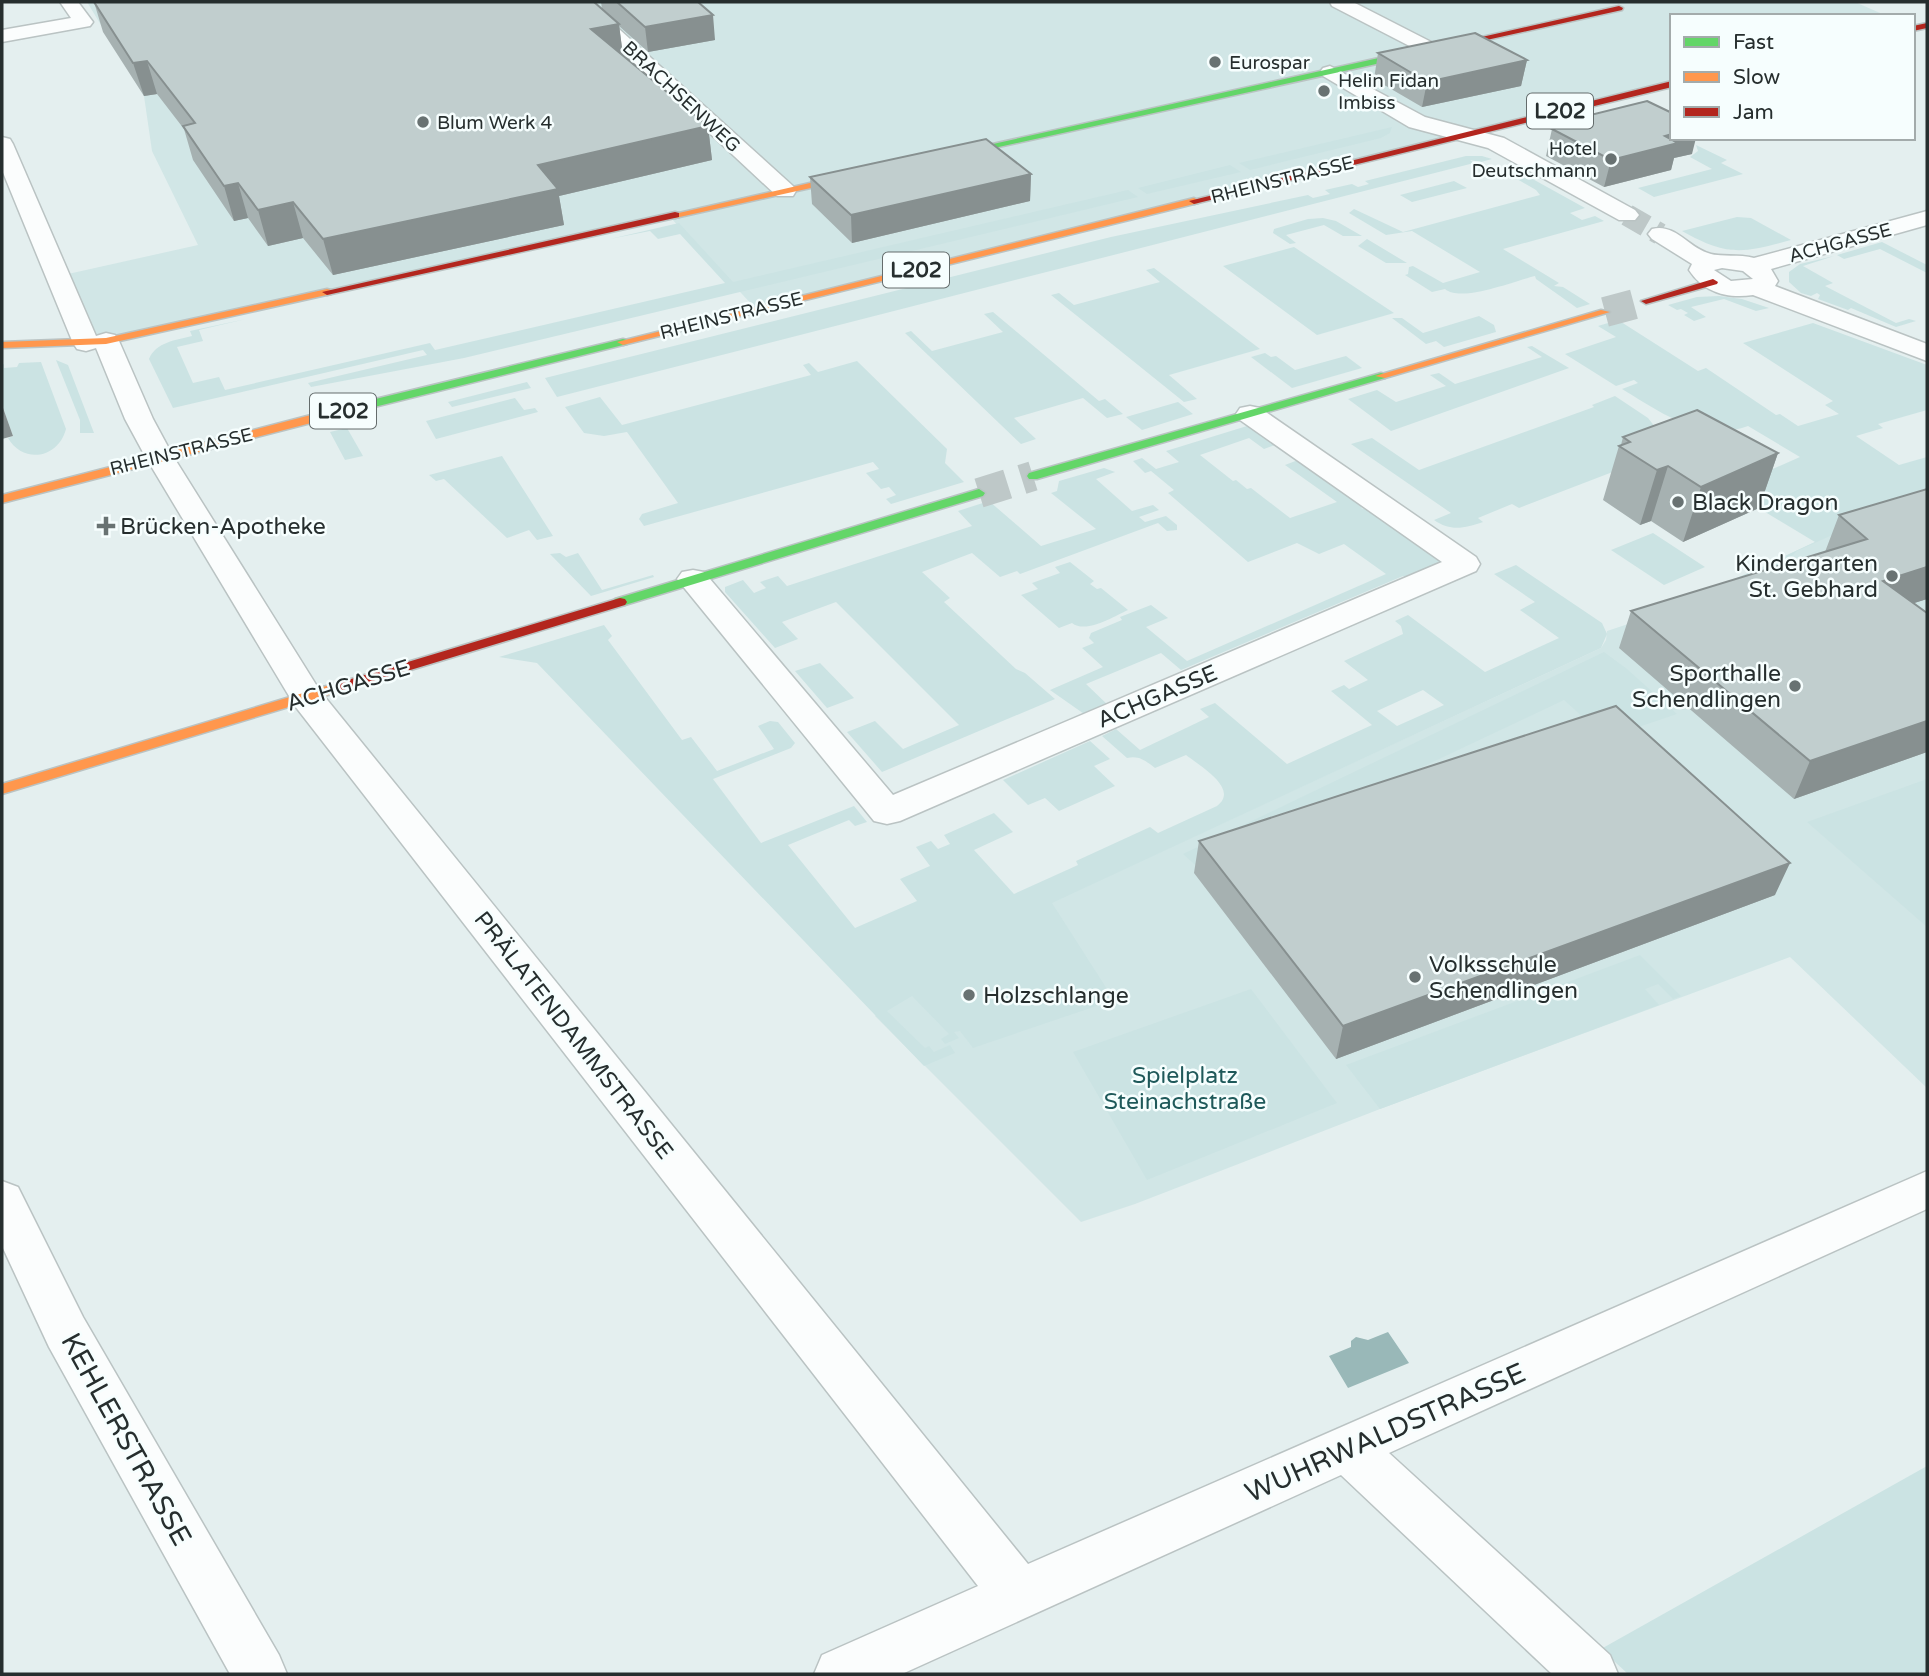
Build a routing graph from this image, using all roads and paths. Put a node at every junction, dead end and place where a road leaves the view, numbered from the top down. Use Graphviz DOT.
graph roads {
  1 [pos="69,2"];
  2 [pos="578,2"];
  3 [pos="1339,2"];
  4 [pos="1619,8"];
  5 [pos="2,36"];
  6 [pos="1432,50"];
  7 [pos="1330,72"];
  8 [pos="1670,84"];
  9 [pos="1462,135"];
  10 [pos="2,144"];
  11 [pos="932,159"];
  12 [pos="878,171"];
  13 [pos="785,191"];
  14 [pos="1623,213"];
  15 [pos="1927,218"];
  16 [pos="1660,234"];
  17 [pos="1710,272"];
  18 [pos="1755,277"];
  19 [pos="1646,301"];
  20 [pos="1605,312"];
  21 [pos="96,342"];
  22 [pos="2,345"];
  23 [pos="1927,353"];
  24 [pos="1250,414"];
  25 [pos="159,456"];
  26 [pos="1033,476"];
  27 [pos="979,493"];
  28 [pos="2,499"];
  29 [pos="693,579"];
  30 [pos="307,698"];
  31 [pos="2,789"];
  32 [pos="1927,1189"];
  33 [pos="2,1200"];
  34 [pos="1348,1449"];
  35 [pos="1018,1594"];
  36 [pos="260,1674"];
  37 [pos="841,1674"];
  38 [pos="1591,1674"];
  1 -- 5 [label="street"];
  2 -- 13 [label="street, BRACHSENWEG"];
  3 -- 6 [label="street"];
  4 -- 6 [label="street"];
  6 -- 7 [label="street"];
  7 -- 9 [label="street"];
  7 -- 11 [label="street"];
  8 -- 9 [label="street, RHEINSTRASSE / L202"];
  9 -- 14 [label="street, RHEINSTRASSE"];
  9 -- 25 [label="street, RHEINSTRASSE / L202"];
  10 -- 21 [label="street"];
  12 -- 13 [label="street"];
  13 -- 21 [label="street"];
  15 -- 18 [label="street, ACHGASSE"];
  16 -- 17 [label="street"];
  17 -- 18 [label="street"];
  17 -- 19 [label="street"];
  18 -- 23 [label="street"];
  20 -- 24 [label="street"];
  21 -- 22 [label="street"];
  21 -- 25 [label="street, PRÄLATENDAMMSTRASSE"];
  24 -- 26 [label="street"];
  24 -- 29 [label="street, ACHGASSE"];
  25 -- 28 [label="street, RHEINSTRASSE / L202"];
  25 -- 30 [label="street, PRÄLATENDAMMSTRASSE"];
  27 -- 29 [label="street, ACHGASSE"];
  29 -- 30 [label="street, ACHGASSE"];
  30 -- 31 [label="street, ACHGASSE"];
  30 -- 35 [label="street, PRÄLATENDAMMSTRASSE"];
  32 -- 34 [label="street, WUHRWALDSTRASSE"];
  33 -- 36 [label="street, KEHLERSTRASSE"];
  34 -- 35 [label="street, WUHRWALDSTRASSE"];
  34 -- 38 [label="street"];
  35 -- 37 [label="street, WUHRWALDSTRASSE"];
}
